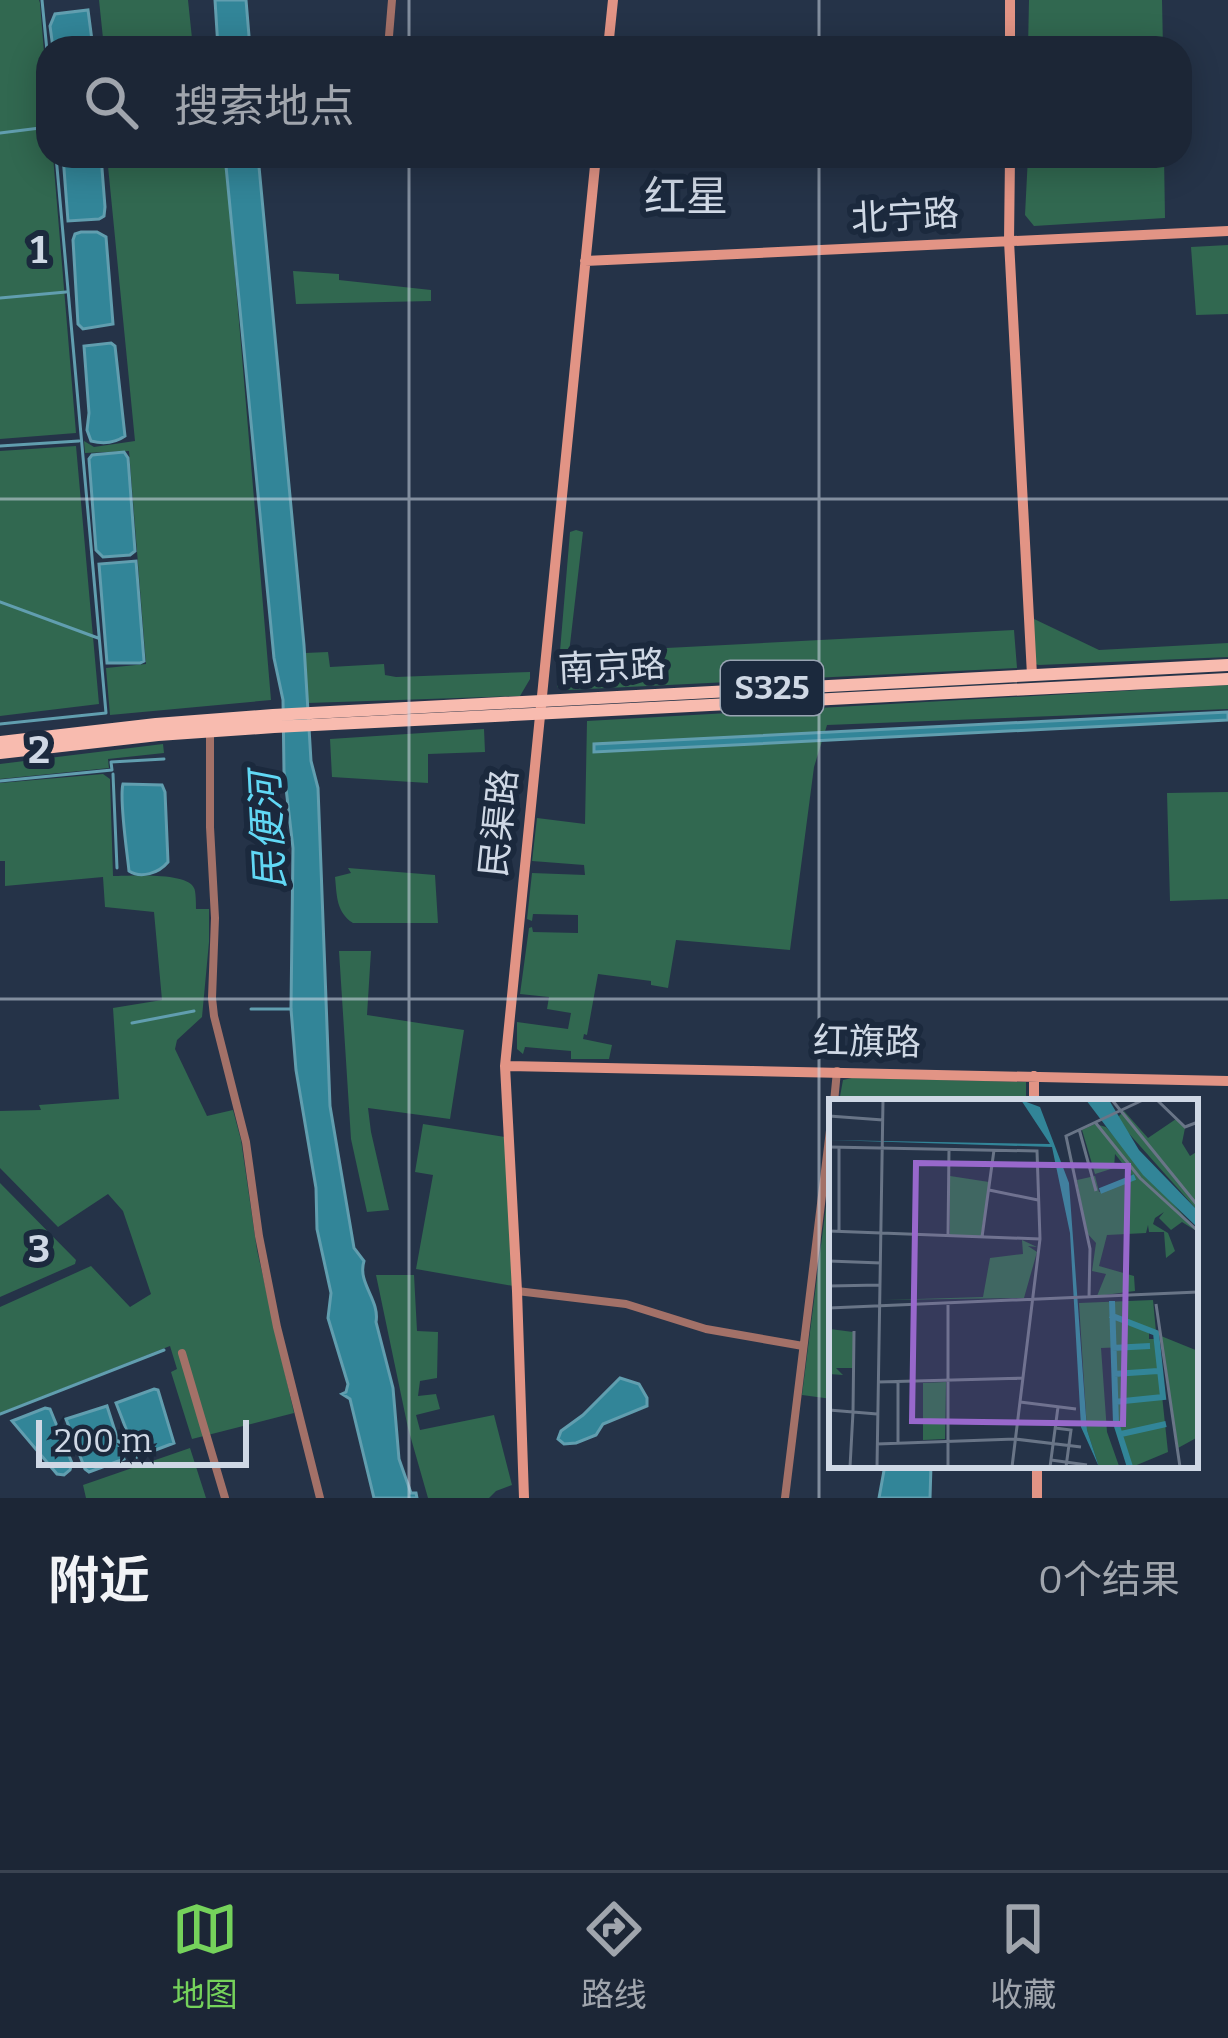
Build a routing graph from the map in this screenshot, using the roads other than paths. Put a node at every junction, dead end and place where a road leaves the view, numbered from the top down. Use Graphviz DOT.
graph roads {
  1 [pos="392,0"];
  2 [pos="614,0"];
  3 [pos="1010,0"];
  4 [pos="389,36"];
  5 [pos="610,36"];
  6 [pos="1010,36"];
  7 [pos="595,168"];
  8 [pos="1010,168"];
  9 [pos="1228,231"];
  10 [pos="1010,241"];
  11 [pos="585,261"];
  12 [pos="1228,664"];
  13 [pos="1031,675"];
  14 [pos="1228,679"];
  15 [pos="540,708"];
  16 [pos="273,721"];
  17 [pos="210,731"];
  18 [pos="0,742"];
  19 [pos="0,753"];
  20 [pos="505,1066"];
  21 [pos="837,1071"];
  22 [pos="1034,1076"];
  23 [pos="1228,1082"];
  24 [pos="833,1099"];
  25 [pos="1034,1099"];
  26 [pos="829,1138"];
  27 [pos="517,1291"];
  28 [pos="803,1346"];
  29 [pos="182,1354"];
  30 [pos="224,1498"];
  31 [pos="320,1498"];
  32 [pos="524,1498"];
  33 [pos="784,1498"];
  1 -- 4 [label="street"];
  2 -- 5 [label="street"];
  3 -- 6 [label="street"];
  7 -- 11 [label="street, 民渠路"];
  8 -- 10 [label="street"];
  9 -- 10 [label="street, 北宁路"];
  10 -- 11 [label="street, 北宁路"];
  10 -- 13 [label="street"];
  11 -- 15 [label="street, 民渠路"];
  12 -- 13 [label="main road, 南京路 / S325"];
  13 -- 15 [label="main road, 南京路 / S325"];
  14 -- 15 [label="main road, 南京路 / S325"];
  15 -- 16 [label="main road, 南京路 / S325"];
  15 -- 20 [label="street, 民渠路"];
  16 -- 17 [label="main road, 南京路 / S325"];
  16 -- 18 [label="main road, 南京路 / S325"];
  17 -- 19 [label="main road, 南京路 / S325"];
  17 -- 31 [label="street"];
  20 -- 21 [label="street, 红旗路"];
  20 -- 27 [label="street, 民渠路"];
  21 -- 22 [label="street, 红旗路"];
  21 -- 24 [label="street"];
  22 -- 23 [label="street, 红旗路"];
  22 -- 25 [label="street"];
  26 -- 28 [label="street"];
  27 -- 28 [label="street"];
  27 -- 32 [label="street, 民渠路"];
  28 -- 33 [label="street"];
  29 -- 30 [label="street"];
}
